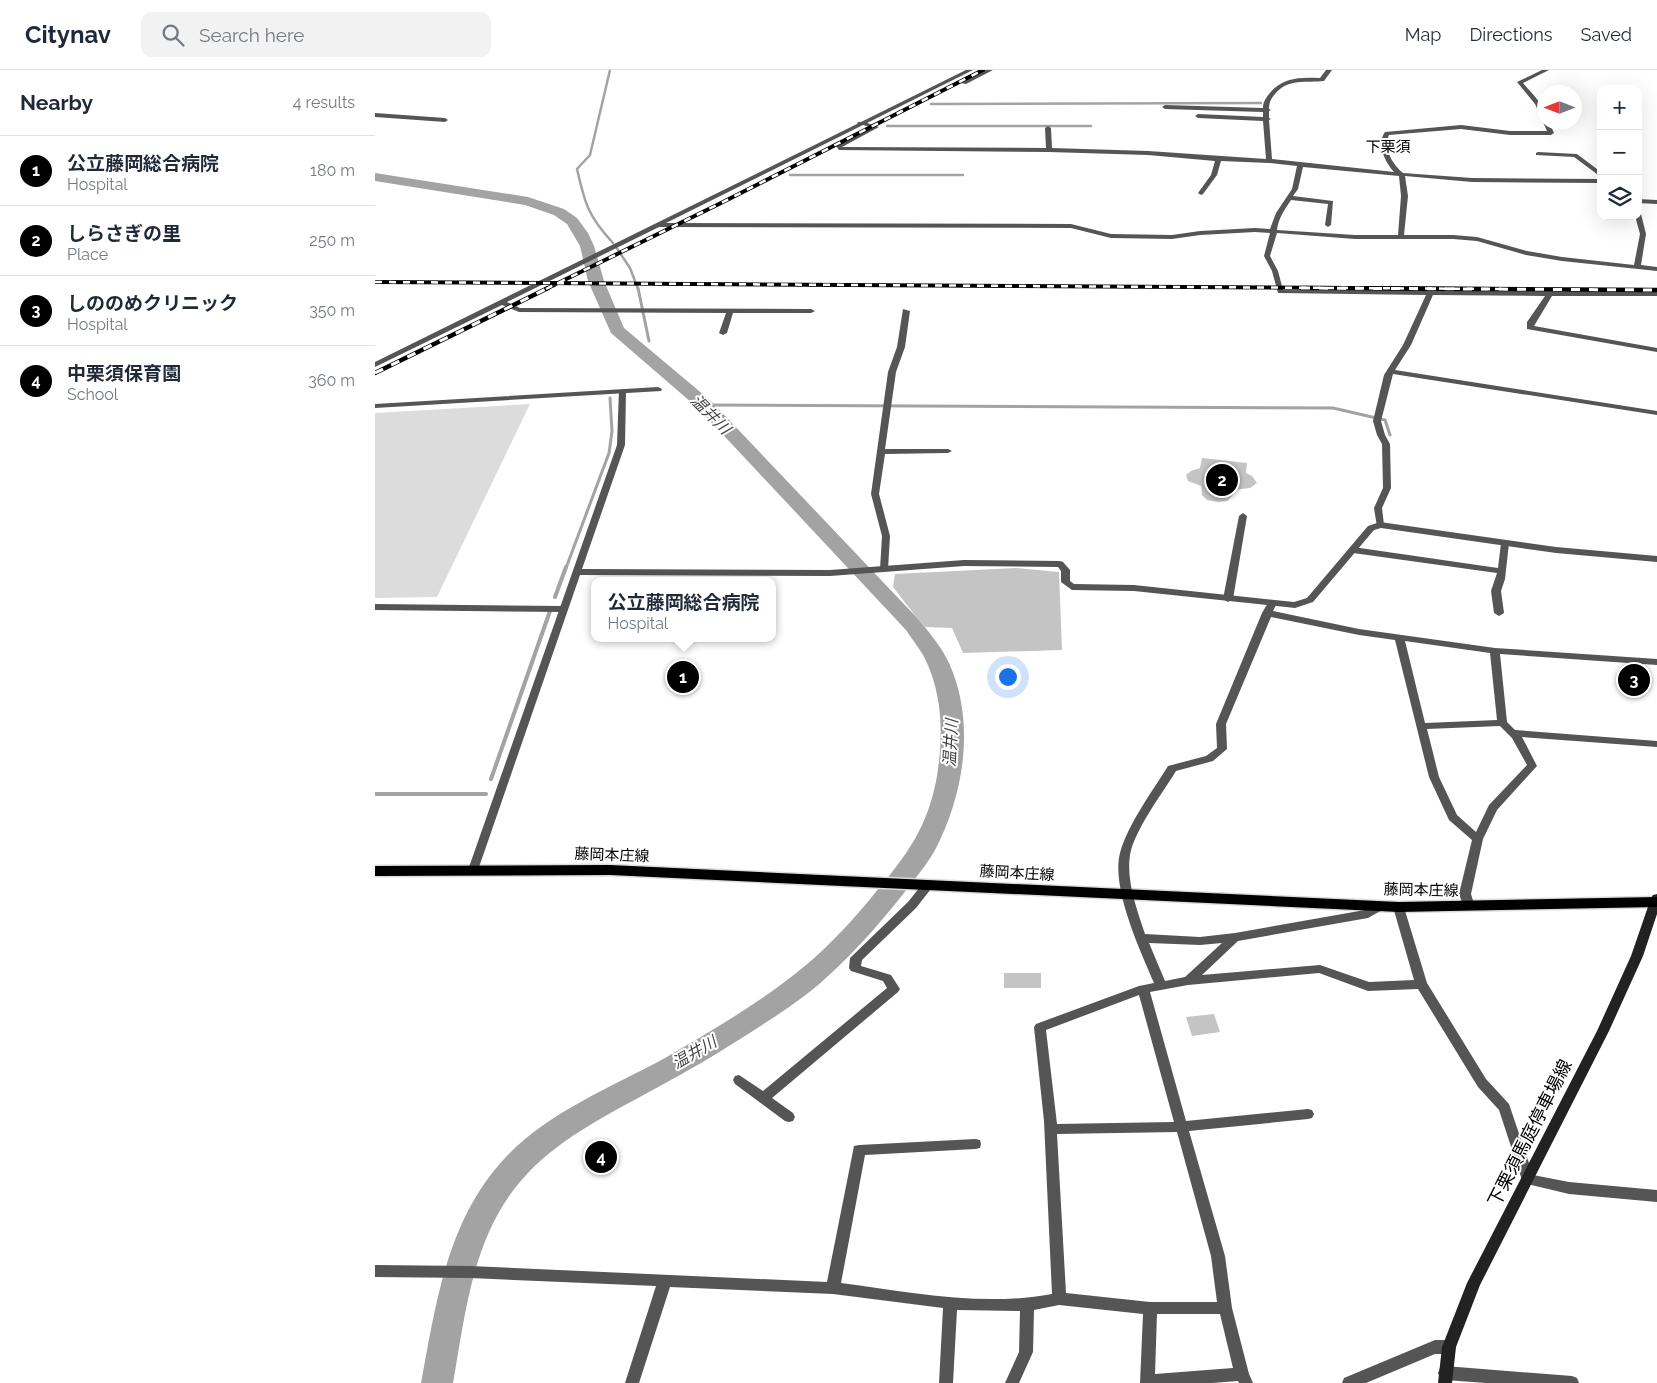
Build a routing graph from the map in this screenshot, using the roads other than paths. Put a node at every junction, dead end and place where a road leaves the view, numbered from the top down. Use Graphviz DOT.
graph roads {
  1 [pos="970,70"];
  2 [pos="989,70"];
  3 [pos="1329,70"];
  4 [pos="1546,70"];
  5 [pos="964,83"];
  6 [pos="1537,103"];
  7 [pos="1165,107"];
  8 [pos="1268,110"];
  9 [pos="375,115"];
  10 [pos="1199,116"];
  11 [pos="1267,119"];
  12 [pos="445,120"];
  13 [pos="860,123"];
  14 [pos="1048,128"];
  15 [pos="1550,130"];
  16 [pos="1049,150"];
  17 [pos="1538,154"];
  18 [pos="1219,159"];
  19 [pos="1269,161"];
  20 [pos="1300,164"];
  21 [pos="1597,172"];
  22 [pos="1402,175"];
  23 [pos="1597,181"];
  24 [pos="1201,193"];
  25 [pos="1291,198"];
  26 [pos="1642,201"];
  27 [pos="1657,202"];
  28 [pos="1640,220"];
  29 [pos="1328,224"];
  30 [pos="657,225"];
  31 [pos="1274,232"];
  32 [pos="1401,237"];
  33 [pos="1637,267"];
  34 [pos="1657,269"];
  35 [pos="1550,293"];
  36 [pos="1430,294"];
  37 [pos="1657,294"];
  38 [pos="501,302"];
  39 [pos="730,310"];
  40 [pos="811,311"];
  41 [pos="906,311"];
  42 [pos="723,333"];
  43 [pos="1657,350"];
  44 [pos="375,365"];
  45 [pos="1390,370"];
  46 [pos="658,389"];
  47 [pos="622,392"];
  48 [pos="375,406"];
  49 [pos="1657,413"];
  50 [pos="948,451"];
  51 [pos="880,452"];
  52 [pos="1243,516"];
  53 [pos="1380,525"];
  54 [pos="1505,543"];
  55 [pos="1353,550"];
  56 [pos="1657,559"];
  57 [pos="884,569"];
  58 [pos="1502,570"];
  59 [pos="576,572"];
  60 [pos="1228,598"];
  61 [pos="375,607"];
  62 [pos="1269,608"];
  63 [pos="563,609"];
  64 [pos="1499,613"];
  65 [pos="1399,638"];
  66 [pos="1495,651"];
  67 [pos="1657,662"];
  68 [pos="1502,722"];
  69 [pos="1422,726"];
  70 [pos="1513,733"];
  71 [pos="1657,744"];
  72 [pos="1478,839"];
  73 [pos="473,870"];
  74 [pos="375,871"];
  75 [pos="921,885"];
  76 [pos="1129,894"];
  77 [pos="1656,904"];
  78 [pos="1380,906"];
  79 [pos="1399,907"];
  80 [pos="1469,907"];
  81 [pos="1235,937"];
  82 [pos="1141,938"];
  83 [pos="1188,981"];
  84 [pos="1421,984"];
  85 [pos="1161,986"];
  86 [pos="1143,989"];
  87 [pos="739,1080"];
  88 [pos="764,1097"];
  89 [pos="1308,1114"];
  90 [pos="789,1117"];
  91 [pos="1180,1127"];
  92 [pos="1050,1129"];
  93 [pos="975,1144"];
  94 [pos="1528,1179"];
  95 [pos="1657,1196"];
  96 [pos="375,1271"];
  97 [pos="665,1281"];
  98 [pos="833,1288"];
  99 [pos="1059,1299"];
  100 [pos="950,1304"];
  101 [pos="1027,1305"];
  102 [pos="1150,1308"];
  103 [pos="1225,1308"];
  104 [pos="1449,1347"];
  105 [pos="1244,1378"];
  106 [pos="1445,1378"];
  107 [pos="1147,1382"];
  108 [pos="632,1383"];
  109 [pos="946,1383"];
  110 [pos="1012,1383"];
  111 [pos="1349,1383"];
  112 [pos="1572,1383"];
  1 -- 13 [label="street"];
  2 -- 5 [label="street"];
  3 -- 8 [label="street"];
  4 -- 6 [label="street"];
  7 -- 8 [label="street"];
  8 -- 11 [label="street"];
  9 -- 12 [label="street"];
  10 -- 11 [label="street"];
  11 -- 19 [label="street"];
  13 -- 16 [label="street"];
  13 -- 30 [label="street"];
  14 -- 16 [label="street"];
  15 -- 22 [label="street"];
  16 -- 18 [label="street"];
  17 -- 21 [label="street"];
  18 -- 19 [label="street"];
  18 -- 24 [label="street"];
  19 -- 20 [label="street"];
  20 -- 22 [label="street"];
  20 -- 25 [label="street"];
  22 -- 23 [label="street"];
  22 -- 32 [label="street"];
  25 -- 29 [label="street"];
  25 -- 31 [label="street"];
  26 -- 27 [label="street"];
  28 -- 33 [label="street"];
  30 -- 31 [label="street"];
  30 -- 38 [label="street"];
  31 -- 32 [label="street"];
  31 -- 36 [label="street"];
  32 -- 33 [label="street"];
  33 -- 34 [label="street"];
  35 -- 36 [label="street"];
  35 -- 37 [label="street"];
  35 -- 43 [label="street"];
  36 -- 45 [label="street"];
  38 -- 39 [label="street"];
  38 -- 44 [label="street"];
  39 -- 40 [label="street"];
  39 -- 42 [label="street"];
  41 -- 51 [label="street"];
  45 -- 49 [label="street"];
  45 -- 53 [label="street"];
  46 -- 47 [label="street"];
  47 -- 48 [label="street"];
  47 -- 59 [label="street"];
  50 -- 51 [label="street"];
  51 -- 57 [label="street"];
  52 -- 60 [label="street"];
  53 -- 54 [label="street"];
  53 -- 55 [label="street"];
  54 -- 56 [label="street"];
  54 -- 58 [label="street"];
  55 -- 58 [label="street"];
  55 -- 62 [label="street"];
  57 -- 59 [label="street"];
  57 -- 60 [label="street"];
  58 -- 64 [label="street"];
  59 -- 63 [label="street"];
  60 -- 62 [label="street"];
  61 -- 63 [label="street"];
  62 -- 65 [label="street"];
  62 -- 76 [label="street"];
  63 -- 73 [label="street"];
  65 -- 66 [label="street"];
  65 -- 69 [label="street"];
  66 -- 67 [label="street"];
  66 -- 68 [label="street"];
  68 -- 69 [label="street"];
  68 -- 70 [label="street"];
  69 -- 72 [label="street"];
  70 -- 71 [label="street"];
  70 -- 72 [label="street"];
  72 -- 80 [label="street"];
  73 -- 74 [label="main road, 藤岡本庄線"];
  73 -- 75 [label="main road, 藤岡本庄線"];
  75 -- 76 [label="main road, 藤岡本庄線"];
  75 -- 88 [label="street"];
  76 -- 78 [label="main road, 藤岡本庄線"];
  76 -- 82 [label="street"];
  77 -- 80 [label="main road, 藤岡本庄線"];
  77 -- 94 [label="main road, 下栗須馬庭停車場線"];
  78 -- 79 [label="main road, 藤岡本庄線"];
  78 -- 81 [label="street"];
  79 -- 80 [label="main road, 藤岡本庄線"];
  79 -- 84 [label="street"];
  81 -- 82 [label="street"];
  81 -- 83 [label="street"];
  82 -- 85 [label="street"];
  83 -- 84 [label="street"];
  83 -- 85 [label="street"];
  84 -- 94 [label="street"];
  85 -- 86 [label="street"];
  86 -- 91 [label="street"];
  86 -- 92 [label="street"];
  87 -- 88 [label="street"];
  88 -- 90 [label="street"];
  89 -- 91 [label="street"];
  91 -- 92 [label="street"];
  91 -- 103 [label="street"];
  92 -- 99 [label="street"];
  93 -- 98 [label="street"];
  94 -- 95 [label="street"];
  94 -- 104 [label="main road, 下栗須馬庭停車場線"];
  96 -- 97 [label="street"];
  97 -- 98 [label="street"];
  97 -- 108 [label="street"];
  98 -- 100 [label="street"];
  99 -- 101 [label="street"];
  99 -- 102 [label="street"];
  100 -- 101 [label="street"];
  100 -- 109 [label="street"];
  101 -- 110 [label="street"];
  102 -- 103 [label="street"];
  102 -- 107 [label="street"];
  103 -- 105 [label="street"];
  104 -- 106 [label="main road, 下栗須馬庭停車場線"];
  104 -- 111 [label="street"];
  105 -- 107 [label="street"];
  106 -- 112 [label="street"];
}
